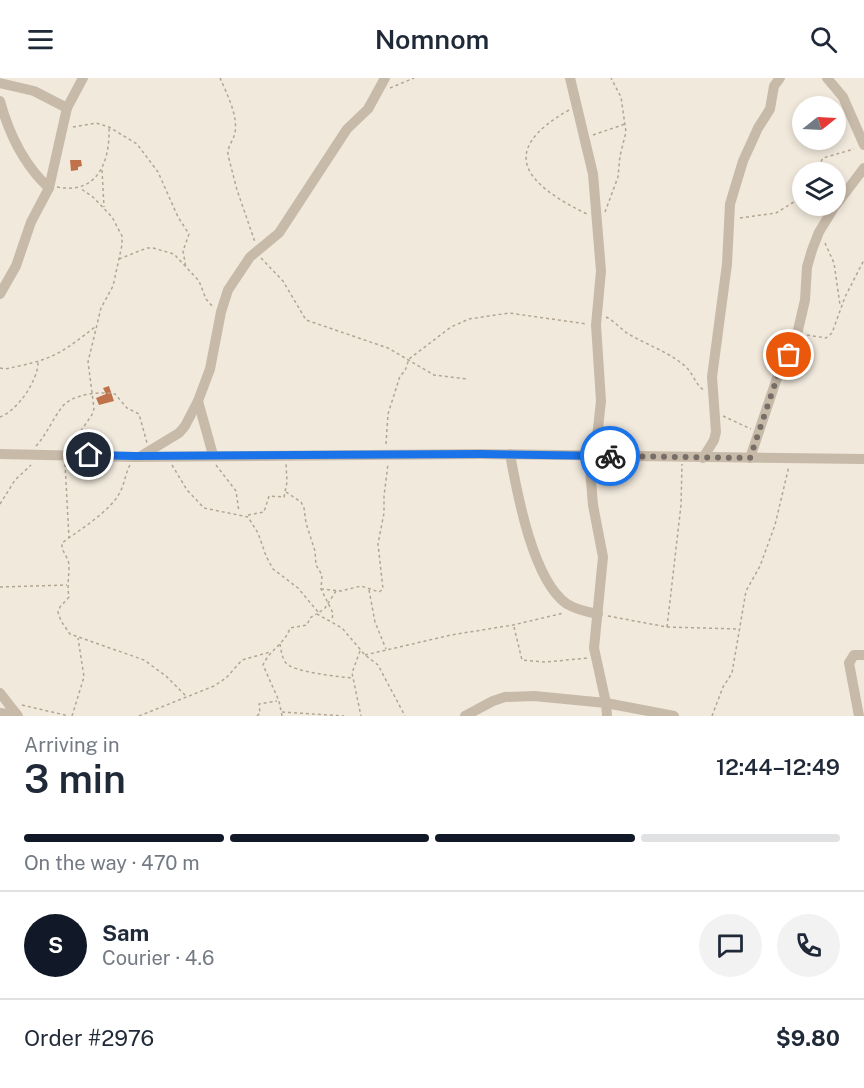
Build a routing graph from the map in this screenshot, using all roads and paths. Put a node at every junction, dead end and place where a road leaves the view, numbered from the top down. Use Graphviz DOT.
graph roads {
  1 [pos="83,78"];
  2 [pos="220,78"];
  3 [pos="385,78"];
  4 [pos="414,78"];
  5 [pos="570,78"];
  6 [pos="611,78"];
  7 [pos="780,78"];
  8 [pos="827,78"];
  9 [pos="0,83"];
  10 [pos="379,92"];
  11 [pos="0,101"];
  12 [pos="578,105"];
  13 [pos="67,108"];
  14 [pos="626,123"];
  15 [pos="109,127"];
  16 [pos="61,131"];
  17 [pos="587,146"];
  18 [pos="859,147"];
  19 [pos="821,162"];
  20 [pos="864,168"];
  21 [pos="102,169"];
  22 [pos="859,182"];
  23 [pos="49,186"];
  24 [pos="80,188"];
  25 [pos="846,194"];
  26 [pos="792,203"];
  27 [pos="104,208"];
  28 [pos="828,216"];
  29 [pos="600,219"];
  30 [pos="729,220"];
  31 [pos="819,232"];
  32 [pos="258,250"];
  33 [pos="119,260"];
  34 [pos="864,260"];
  35 [pos="186,268"];
  36 [pos="0,294"];
  37 [pos="840,308"];
  38 [pos="221,312"];
  39 [pos="597,312"];
  40 [pos="97,325"];
  41 [pos="596,325"];
  42 [pos="797,333"];
  43 [pos="408,359"];
  44 [pos="38,362"];
  45 [pos="0,368"];
  46 [pos="467,379"];
  47 [pos="92,394"];
  48 [pos="712,394"];
  49 [pos="198,401"];
  50 [pos="714,411"];
  51 [pos="0,417"];
  52 [pos="758,432"];
  53 [pos="0,454"];
  54 [pos="66,454"];
  55 [pos="142,454"];
  56 [pos="285,454"];
  57 [pos="388,454"];
  58 [pos="510,454"];
  59 [pos="215,455"];
  60 [pos="167,456"];
  61 [pos="592,456"];
  62 [pos="682,458"];
  63 [pos="703,458"];
  64 [pos="750,458"];
  65 [pos="30,459"];
  66 [pos="789,459"];
  67 [pos="864,459"];
  68 [pos="286,492"];
  69 [pos="0,504"];
  70 [pos="239,514"];
  71 [pos="247,515"];
  72 [pos="69,538"];
  73 [pos="67,585"];
  74 [pos="0,587"];
  75 [pos="369,589"];
  76 [pos="321,590"];
  77 [pos="337,590"];
  78 [pos="329,602"];
  79 [pos="576,609"];
  80 [pos="317,613"];
  81 [pos="598,614"];
  82 [pos="331,621"];
  83 [pos="513,626"];
  84 [pos="667,627"];
  85 [pos="739,630"];
  86 [pos="78,638"];
  87 [pos="280,644"];
  88 [pos="360,650"];
  89 [pos="386,650"];
  90 [pos="270,652"];
  91 [pos="364,655"];
  92 [pos="864,655"];
  93 [pos="594,657"];
  94 [pos="353,678"];
  95 [pos="0,693"];
  96 [pos="187,697"];
  97 [pos="279,701"];
  98 [pos="606,704"];
  99 [pos="281,712"];
  100 [pos="12,713"];
  101 [pos="71,716"];
  102 [pos="139,716"];
  103 [pos="257,716"];
  104 [pos="282,716"];
  105 [pos="344,716"];
  106 [pos="361,716"];
  107 [pos="405,716"];
  108 [pos="465,716"];
  109 [pos="607,716"];
  110 [pos="674,716"];
  111 [pos="712,716"];
  112 [pos="859,716"];
  1 -- 13 [label="street"];
  2 -- 32 [label="path"];
  3 -- 10 [label="street"];
  4 -- 10 [label="path"];
  5 -- 12 [label="street"];
  6 -- 14 [label="path"];
  7 -- 30 [label="street"];
  8 -- 18 [label="street"];
  9 -- 13 [label="street"];
  10 -- 32 [label="street"];
  11 -- 23 [label="street"];
  12 -- 17 [label="street"];
  12 -- 29 [label="path"];
  13 -- 16 [label="street"];
  14 -- 17 [label="path"];
  14 -- 29 [label="path"];
  15 -- 16 [label="path"];
  15 -- 21 [label="path"];
  15 -- 35 [label="path"];
  16 -- 23 [label="street"];
  17 -- 29 [label="street"];
  18 -- 19 [label="path"];
  20 -- 22 [label="street"];
  21 -- 24 [label="path"];
  21 -- 27 [label="path"];
  22 -- 25 [label="street"];
  23 -- 24 [label="path"];
  23 -- 36 [label="street"];
  24 -- 27 [label="path"];
  26 -- 30 [label="path"];
  27 -- 33 [label="path"];
  28 -- 31 [label="street"];
  29 -- 39 [label="street"];
  30 -- 48 [label="street"];
  31 -- 37 [label="path"];
  31 -- 42 [label="street"];
  32 -- 38 [label="street"];
  32 -- 43 [label="path"];
  33 -- 35 [label="path"];
  33 -- 40 [label="path"];
  34 -- 37 [label="path"];
  35 -- 38 [label="path"];
  37 -- 42 [label="path"];
  38 -- 49 [label="street"];
  39 -- 41 [label="street"];
  39 -- 48 [label="path"];
  40 -- 44 [label="path"];
  40 -- 47 [label="path"];
  41 -- 43 [label="path"];
  41 -- 61 [label="street"];
  42 -- 52 [label="street"];
  43 -- 46 [label="path"];
  43 -- 57 [label="path"];
  44 -- 45 [label="path"];
  44 -- 51 [label="path"];
  47 -- 54 [label="path"];
  47 -- 55 [label="path"];
  47 -- 65 [label="path"];
  48 -- 50 [label="street"];
  49 -- 55 [label="street"];
  49 -- 59 [label="street"];
  50 -- 52 [label="path"];
  50 -- 63 [label="street"];
  52 -- 64 [label="street"];
  53 -- 65 [label="street"];
  54 -- 55 [label="street"];
  54 -- 65 [label="street"];
  54 -- 72 [label="path"];
  55 -- 60 [label="street"];
  55 -- 72 [label="path"];
  56 -- 57 [label="street"];
  56 -- 59 [label="street"];
  56 -- 68 [label="path"];
  57 -- 58 [label="street"];
  57 -- 75 [label="path"];
  58 -- 61 [label="street"];
  58 -- 79 [label="street"];
  59 -- 60 [label="street"];
  59 -- 70 [label="path"];
  60 -- 70 [label="path"];
  61 -- 62 [label="street"];
  61 -- 81 [label="street"];
  62 -- 63 [label="street"];
  62 -- 84 [label="path"];
  63 -- 64 [label="street"];
  64 -- 66 [label="street"];
  65 -- 69 [label="path"];
  66 -- 67 [label="street"];
  66 -- 85 [label="path"];
  68 -- 71 [label="path"];
  68 -- 76 [label="path"];
  70 -- 71 [label="path"];
  71 -- 80 [label="path"];
  72 -- 73 [label="path"];
  73 -- 74 [label="path"];
  73 -- 86 [label="path"];
  75 -- 77 [label="path"];
  75 -- 89 [label="path"];
  76 -- 77 [label="path"];
  76 -- 78 [label="path"];
  77 -- 78 [label="path"];
  78 -- 80 [label="path"];
  78 -- 82 [label="path"];
  79 -- 81 [label="street"];
  79 -- 83 [label="path"];
  80 -- 82 [label="path"];
  80 -- 87 [label="path"];
  81 -- 84 [label="path"];
  81 -- 93 [label="street"];
  82 -- 88 [label="path"];
  83 -- 89 [label="path"];
  83 -- 93 [label="path"];
  84 -- 85 [label="path"];
  85 -- 111 [label="path"];
  86 -- 96 [label="path"];
  86 -- 101 [label="path"];
  87 -- 90 [label="path"];
  87 -- 94 [label="path"];
  88 -- 91 [label="path"];
  88 -- 94 [label="path"];
  89 -- 91 [label="path"];
  90 -- 96 [label="path"];
  90 -- 97 [label="path"];
  91 -- 107 [label="path"];
  92 -- 112 [label="street"];
  93 -- 98 [label="street"];
  94 -- 106 [label="path"];
  95 -- 100 [label="street"];
  96 -- 102 [label="path"];
  97 -- 99 [label="path"];
  97 -- 103 [label="path"];
  98 -- 108 [label="street"];
  98 -- 109 [label="street"];
  98 -- 110 [label="street"];
  99 -- 104 [label="path"];
  99 -- 105 [label="path"];
  100 -- 101 [label="path"];
}
